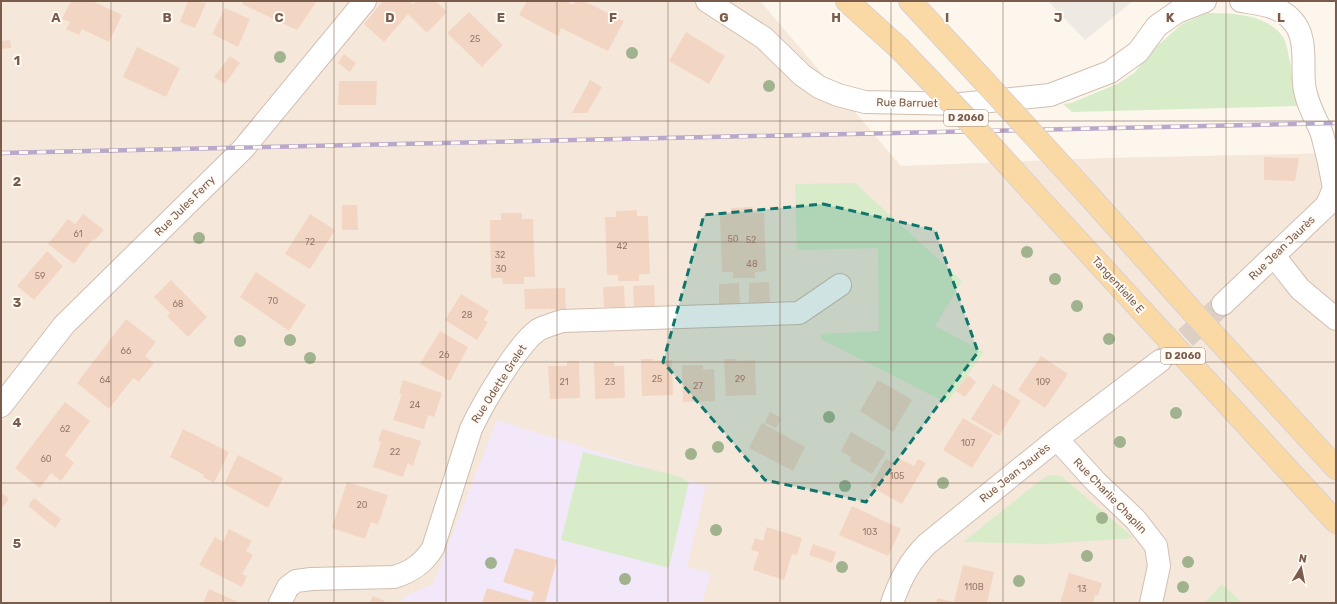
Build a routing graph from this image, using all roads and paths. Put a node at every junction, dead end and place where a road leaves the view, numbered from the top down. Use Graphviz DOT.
graph roads {
  1 [pos="365,1"];
  2 [pos="707,1"];
  3 [pos="847,1"];
  4 [pos="858,1"];
  5 [pos="910,1"];
  6 [pos="1205,1"];
  7 [pos="1241,1"];
  8 [pos="1267,3"];
  9 [pos="899,48"];
  10 [pos="1335,188"];
  11 [pos="1274,256"];
  12 [pos="840,285"];
  13 [pos="1223,304"];
  14 [pos="1336,319"];
  15 [pos="1160,361"];
  16 [pos="1,406"];
  17 [pos="1057,439"];
  18 [pos="1336,468"];
  19 [pos="1336,522"];
  20 [pos="280,603"];
  21 [pos="892,603"];
  22 [pos="1151,603"];
  1 -- 16 [label="street, Rue Jules Ferry"];
  2 -- 6 [label="street, Rue Barruet"];
  3 -- 9 [label="main road"];
  4 -- 9 [label="main road, D 2060"];
  5 -- 18 [label="main road, D 2060, bridge"];
  7 -- 8 [label="street"];
  8 -- 10 [label="street"];
  9 -- 19 [label="main road, Tangentielle E / D 2060, bridge"];
  10 -- 11 [label="street, Rue Jean Jaurès"];
  11 -- 13 [label="street, Rue Jean Jaurès"];
  11 -- 14 [label="street"];
  12 -- 20 [label="street, Rue Odette Grelet"];
  15 -- 17 [label="street, Rue Jean Jaurès"];
  17 -- 21 [label="street, Rue Jean Jaurès"];
  17 -- 22 [label="street, Rue Charlie Chaplin"];
}
